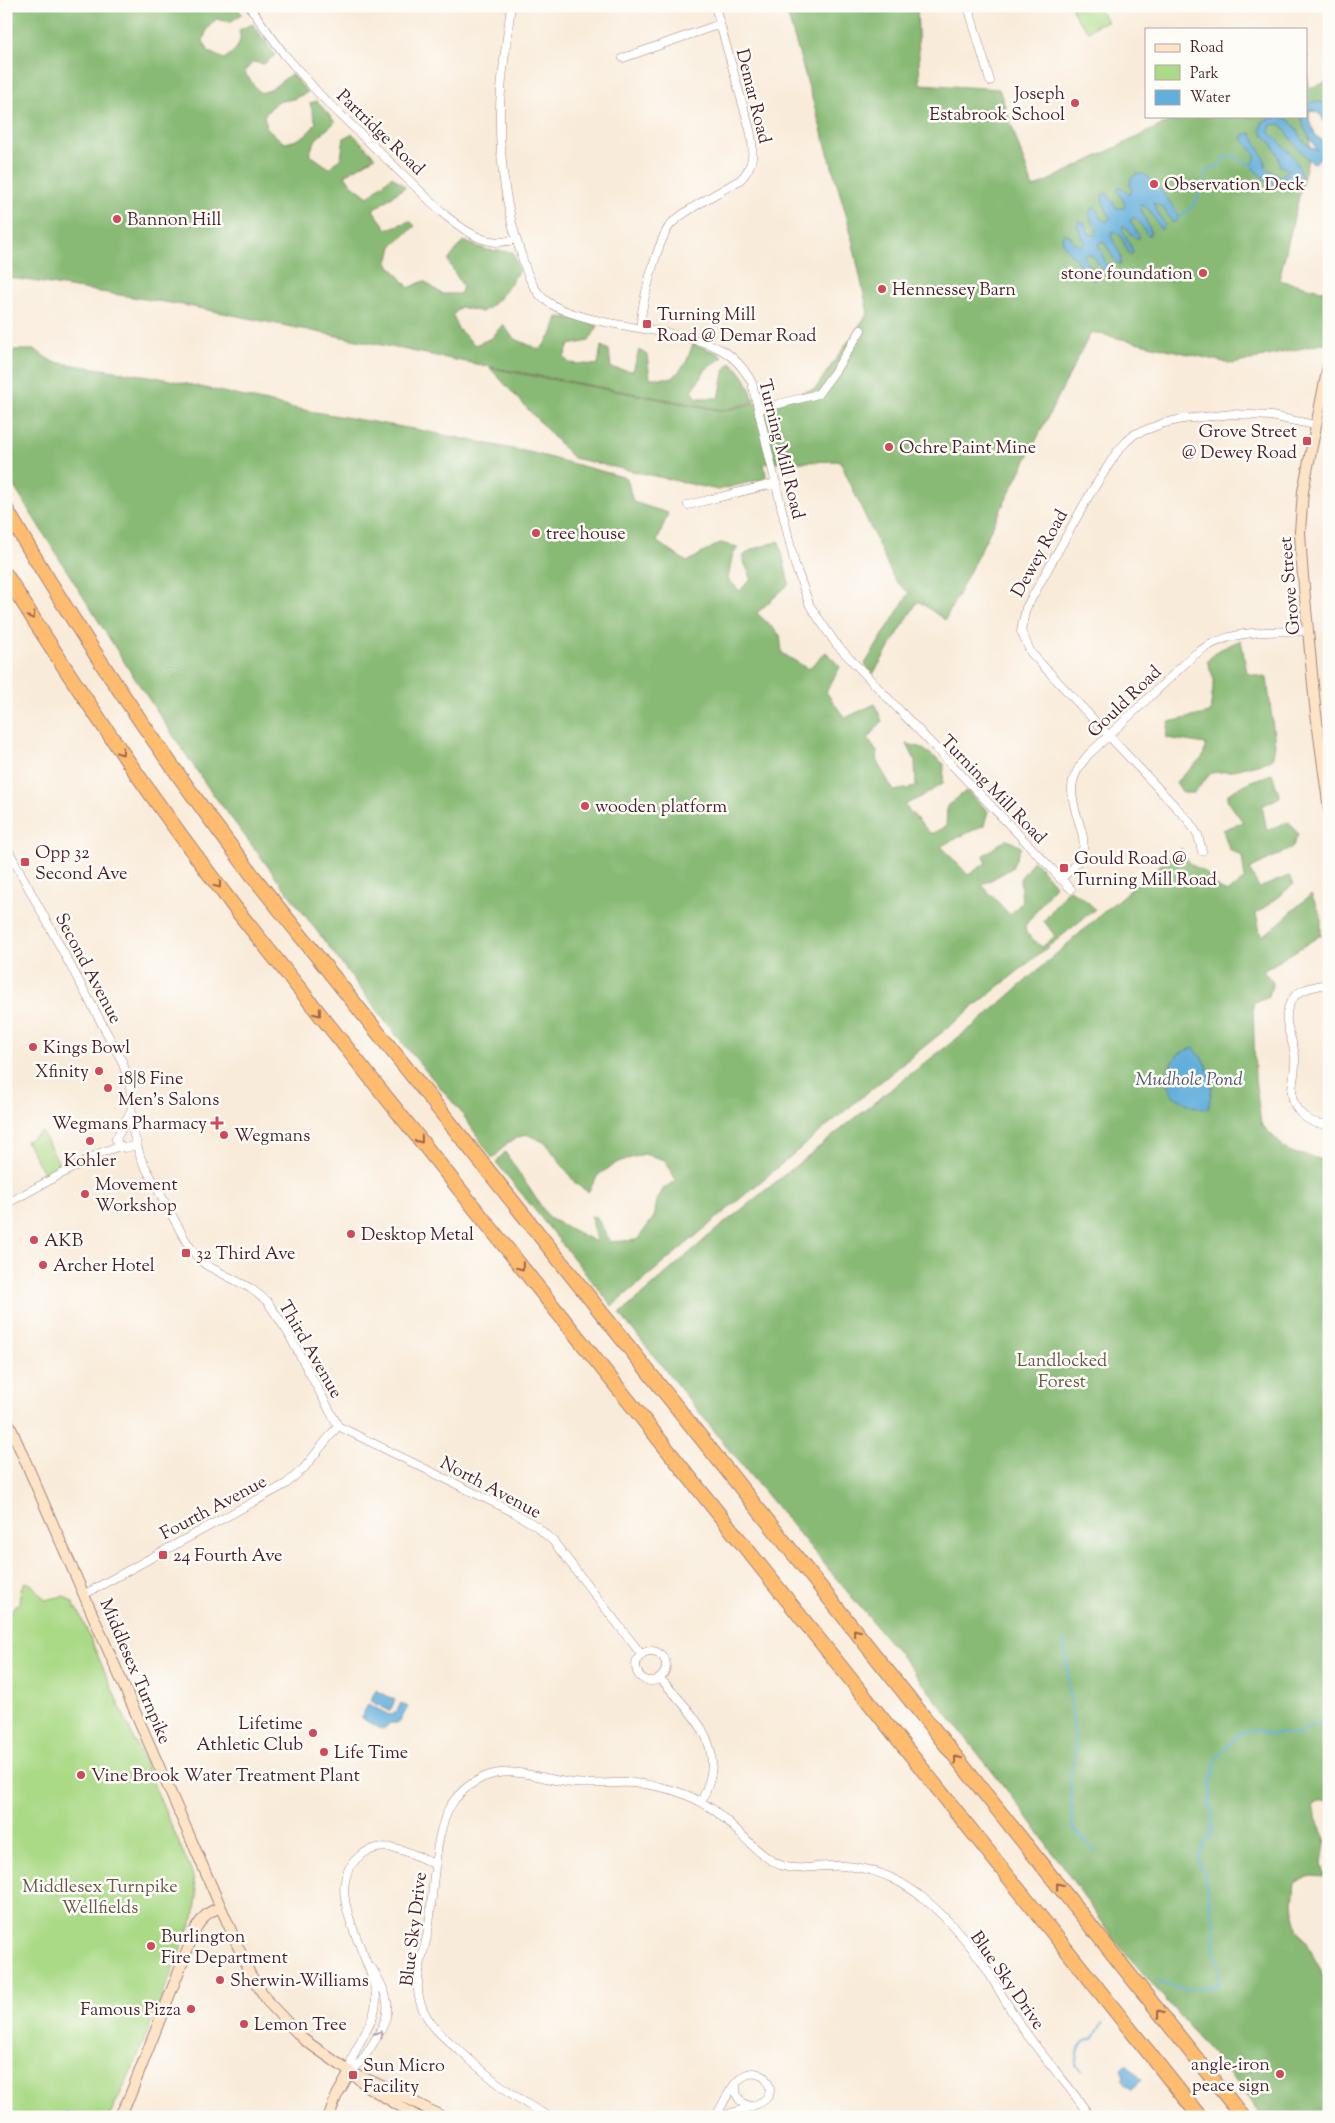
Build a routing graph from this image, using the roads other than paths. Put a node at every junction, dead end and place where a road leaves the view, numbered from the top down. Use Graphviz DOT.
graph roads {
  1 [pos="249,6"];
  2 [pos="511,6"];
  3 [pos="715,6"];
  4 [pos="968,6"];
  5 [pos="720,24"];
  6 [pos="623,58"];
  7 [pos="990,81"];
  8 [pos="516,239"];
  9 [pos="641,327"];
  10 [pos="861,330"];
  11 [pos="1329,361"];
  12 [pos="759,409"];
  13 [pos="1315,425"];
  14 [pos="776,483"];
  15 [pos="688,505"];
  16 [pos="6,509"];
  17 [pos="6,575"];
  18 [pos="1309,631"];
  19 [pos="1109,736"];
  20 [pos="1329,810"];
  21 [pos="6,846"];
  22 [pos="1202,851"];
  23 [pos="1060,879"];
  24 [pos="1071,889"];
  25 [pos="1329,983"];
  26 [pos="132,1109"];
  27 [pos="1329,1124"];
  28 [pos="121,1130"];
  29 [pos="133,1132"];
  30 [pos="136,1141"];
  31 [pos="122,1145"];
  32 [pos="141,1159"];
  33 [pos="6,1204"];
  34 [pos="6,1417"];
  35 [pos="338,1426"];
  36 [pos="85,1594"];
  37 [pos="641,1654"];
  38 [pos="660,1678"];
  39 [pos="701,1802"];
  40 [pos="436,1865"];
  41 [pos="220,1908"];
  42 [pos="367,1960"];
  43 [pos="350,2072"];
  44 [pos="739,2079"];
  45 [pos="754,2106"];
  46 [pos="119,2117"];
  47 [pos="330,2117"];
  48 [pos="418,2117"];
  49 [pos="443,2117"];
  50 [pos="550,2117"];
  51 [pos="716,2117"];
  52 [pos="722,2117"];
  53 [pos="1090,2117"];
  54 [pos="1200,2117"];
  55 [pos="1243,2117"];
  1 -- 8 [label="street, Partridge Road"];
  2 -- 8 [label="street, Turning Mill Road"];
  3 -- 5 [label="street, Demar Road"];
  4 -- 7 [label="street"];
  5 -- 6 [label="street"];
  5 -- 9 [label="street, Demar Road"];
  8 -- 9 [label="street, Turning Mill Road"];
  9 -- 12 [label="street, Turning Mill Road"];
  10 -- 12 [label="street"];
  11 -- 13 [label="main road, Grove Street"];
  12 -- 14 [label="street, Turning Mill Road"];
  13 -- 18 [label="main road, Grove Street"];
  13 -- 19 [label="street, Dewey Road"];
  14 -- 15 [label="street"];
  14 -- 23 [label="street, Turning Mill Road"];
  55 -- 16 [label="highway, one-way"];
  17 -- 54 [label="highway, one-way"];
  18 -- 19 [label="street, Gould Road"];
  18 -- 20 [label="main road, Grove Street"];
  19 -- 22 [label="street, Dewey Road"];
  19 -- 23 [label="street, Gould Road"];
  21 -- 26 [label="street, Second Avenue"];
  23 -- 24 [label="street, Turning Mill Road"];
  25 -- 27 [label="street"];
  26 -- 28 [label="street"];
  26 -- 29 [label="street, Second Avenue"];
  28 -- 29 [label="street"];
  28 -- 31 [label="street"];
  29 -- 30 [label="street"];
  30 -- 31 [label="street"];
  30 -- 32 [label="street, Third Avenue"];
  31 -- 32 [label="street, Third Avenue"];
  31 -- 33 [label="street"];
  32 -- 35 [label="street, Third Avenue"];
  34 -- 36 [label="main road, Middlesex Turnpike"];
  35 -- 36 [label="street, Fourth Avenue"];
  35 -- 37 [label="street, North Avenue"];
  36 -- 41 [label="main road, Middlesex Turnpike"];
  37 -- 38 [label="street"];
  37 -- 38 [label="street"];
  38 -- 39 [label="street"];
  39 -- 40 [label="street, Blue Sky Drive"];
  39 -- 53 [label="street, Blue Sky Drive"];
  40 -- 42 [label="street, Blue Sky Drive"];
  40 -- 50 [label="street, Blue Sky Drive"];
  41 -- 43 [label="main road, Middlesex Turnpike"];
  41 -- 46 [label="main road"];
  42 -- 43 [label="street, Blue Sky Drive"];
  43 -- 42 [label="street, Blue Sky Drive, one-way"];
  43 -- 47 [label="main road"];
  43 -- 48 [label="main road, Middlesex Turnpike"];
  43 -- 49 [label="main road, Middlesex Turnpike"];
  44 -- 45 [label="street"];
  44 -- 45 [label="street"];
  44 -- 51 [label="street"];
  45 -- 52 [label="street"];
}
